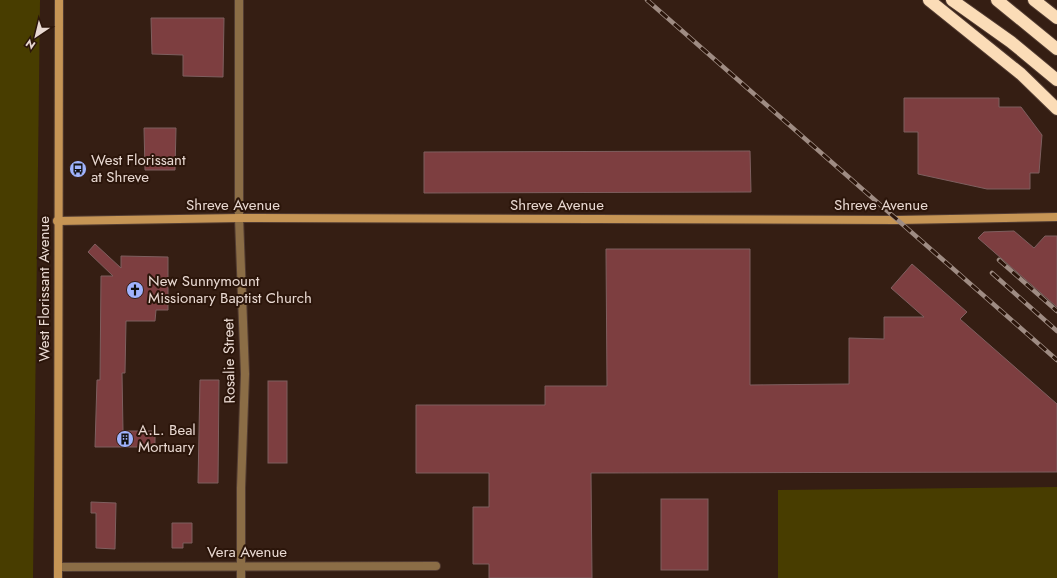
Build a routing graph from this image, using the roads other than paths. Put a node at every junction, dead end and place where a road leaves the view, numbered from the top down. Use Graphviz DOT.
graph roads {
  1 [pos="59,0"];
  2 [pos="239,0"];
  3 [pos="929,0"];
  4 [pos="952,0"];
  5 [pos="997,0"];
  6 [pos="1034,0"];
  7 [pos="1057,18"];
  8 [pos="1057,49"];
  9 [pos="1057,80"];
  10 [pos="1057,109"];
  11 [pos="1057,217"];
  12 [pos="239,218"];
  13 [pos="57,220"];
  14 [pos="242,566"];
  15 [pos="436,566"];
  16 [pos="58,567"];
  17 [pos="58,578"];
  18 [pos="241,578"];
  1 -- 13 [label="street, West Florissant Avenue"];
  2 -- 12 [label="street, Rosalie Street"];
  3 -- 10 [label="highway"];
  4 -- 9 [label="highway"];
  5 -- 8 [label="highway"];
  6 -- 7 [label="highway"];
  11 -- 12 [label="street, Shreve Avenue"];
  12 -- 13 [label="street, Shreve Avenue"];
  12 -- 14 [label="street, Rosalie Street"];
  13 -- 16 [label="street, West Florissant Avenue"];
  14 -- 15 [label="street, Vera Avenue"];
  14 -- 16 [label="street, Vera Avenue"];
  14 -- 18 [label="street, Rosalie Street"];
  16 -- 17 [label="street, West Florissant Avenue"];
}
